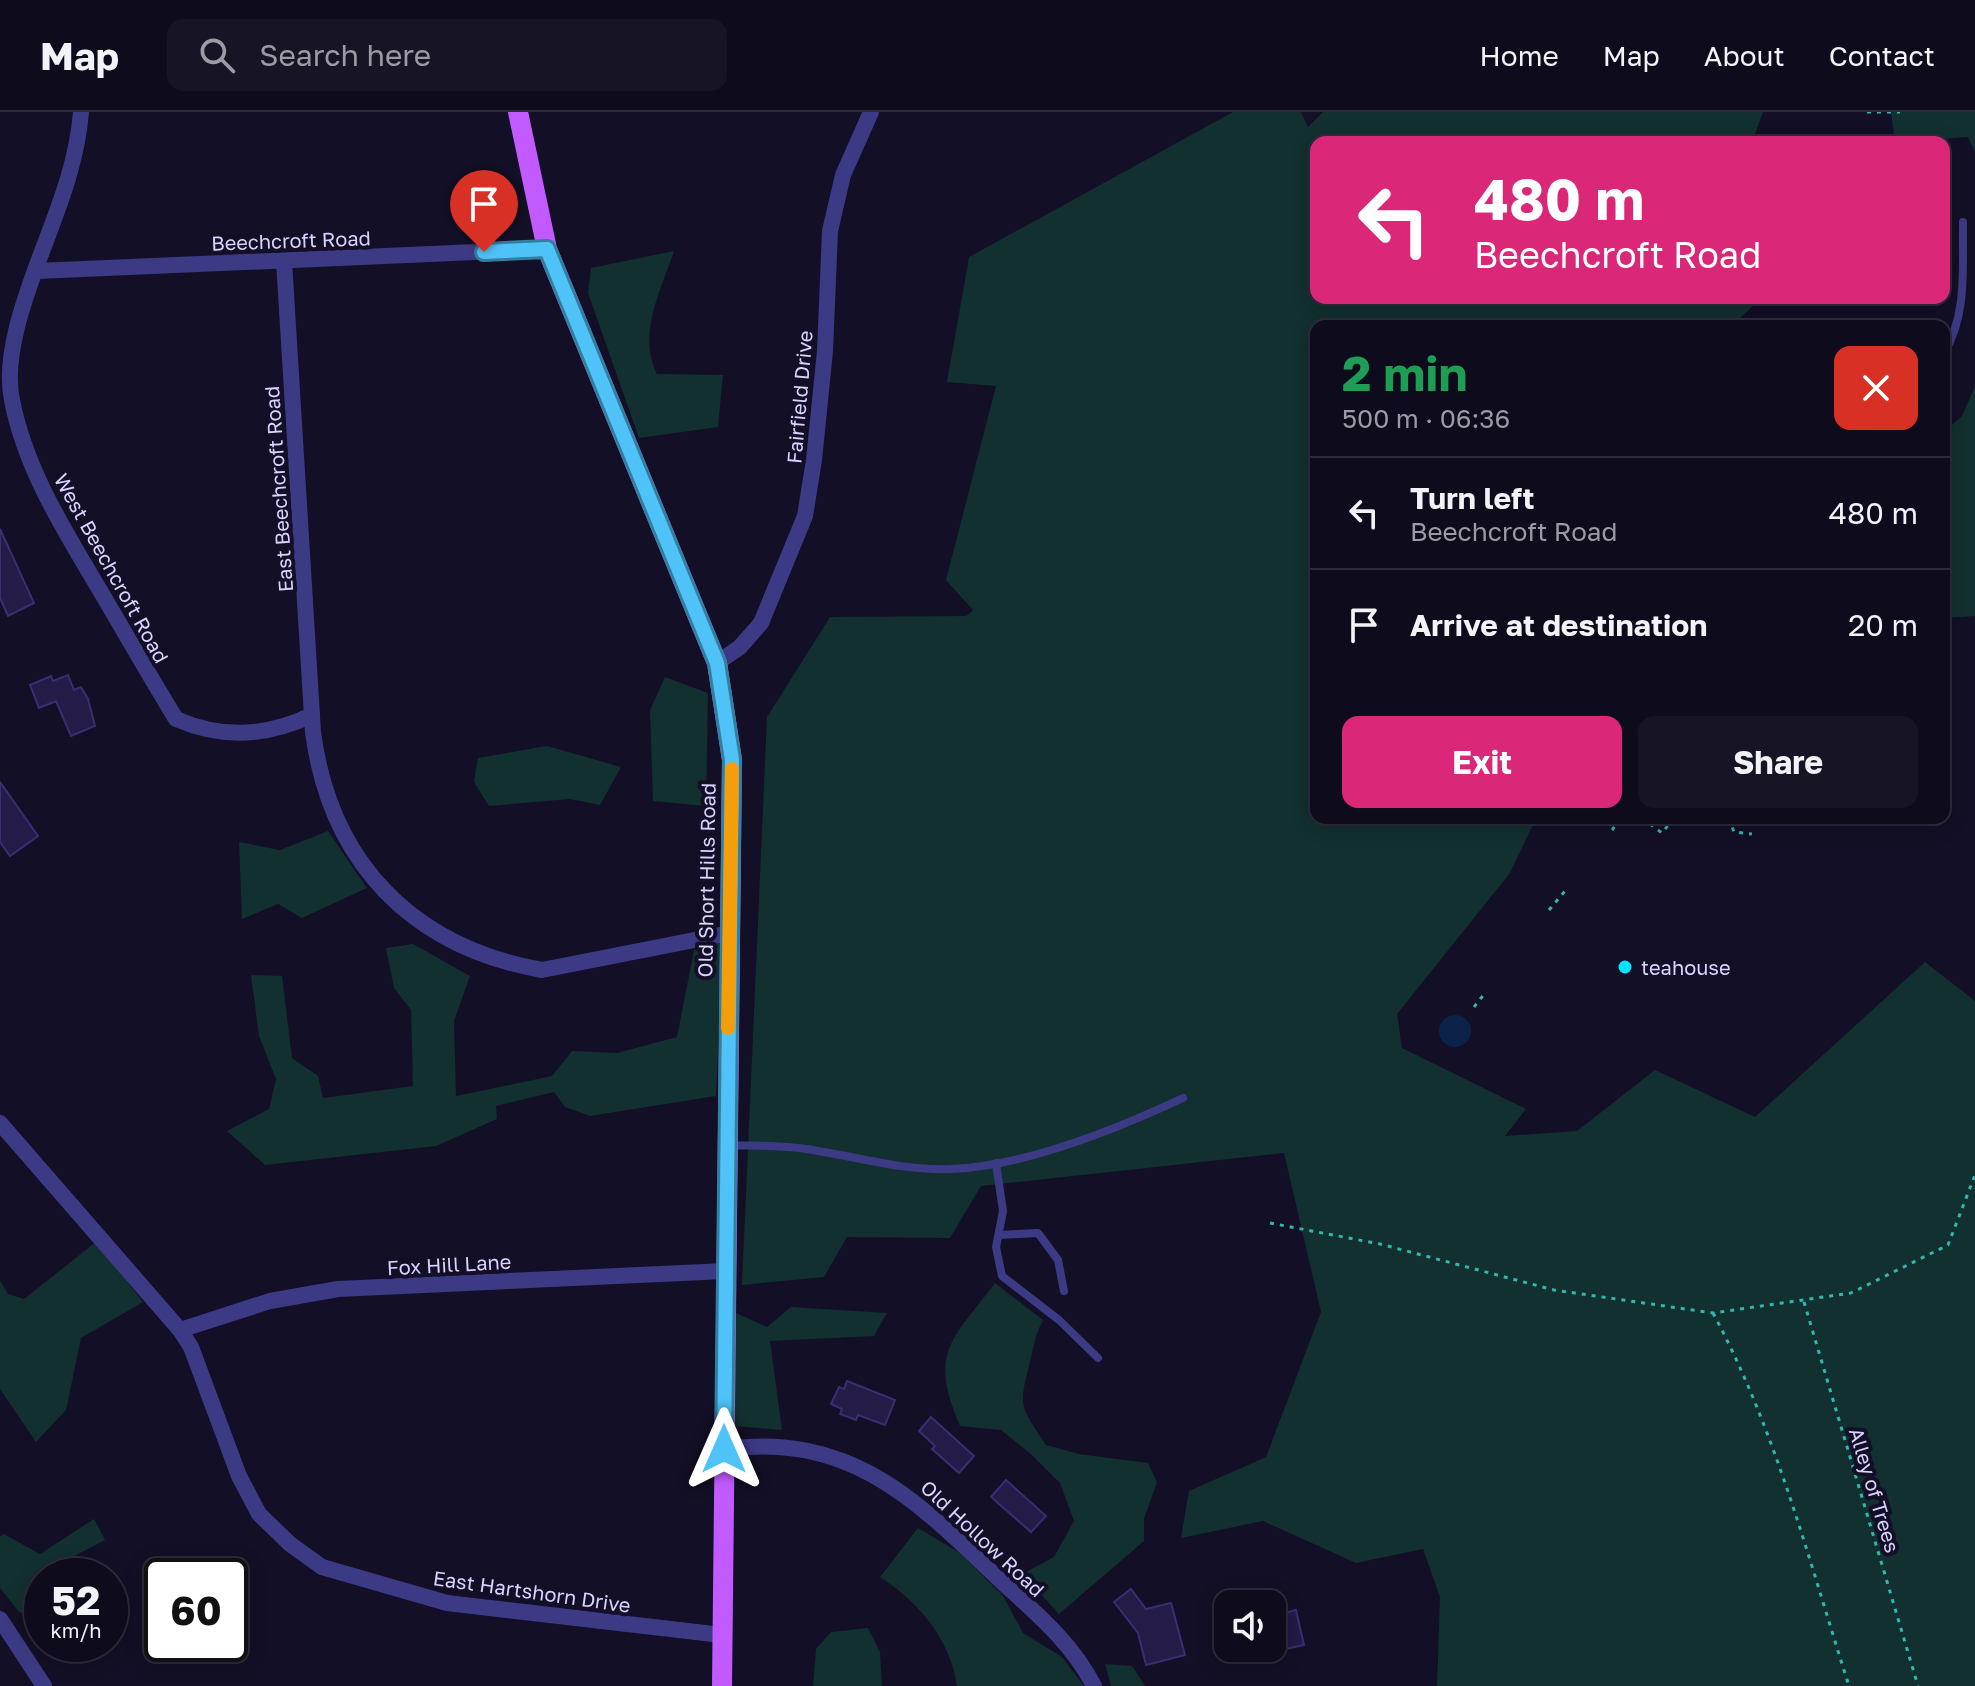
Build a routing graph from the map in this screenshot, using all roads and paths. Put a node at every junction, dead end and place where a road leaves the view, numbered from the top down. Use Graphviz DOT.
graph roads {
  1 [pos="81,112"];
  2 [pos="518,112"];
  3 [pos="871,112"];
  4 [pos="1867,112"];
  5 [pos="1900,112"];
  6 [pos="1963,222"];
  7 [pos="547,249"];
  8 [pos="284,261"];
  9 [pos="37,271"];
  10 [pos="1950,343"];
  11 [pos="717,663"];
  12 [pos="312,715"];
  13 [pos="1616,824"];
  14 [pos="1650,824"];
  15 [pos="1669,824"];
  16 [pos="1731,824"];
  17 [pos="1612,830"];
  18 [pos="1752,834"];
  19 [pos="1565,891"];
  20 [pos="1549,910"];
  21 [pos="730,933"];
  22 [pos="1485,993"];
  23 [pos="1474,1007"];
  24 [pos="1183,1098"];
  25 [pos="0,1122"];
  26 [pos="726,1145"];
  27 [pos="996,1163"];
  28 [pos="1975,1175"];
  29 [pos="1270,1223"];
  30 [pos="999,1235"];
  31 [pos="725,1271"];
  32 [pos="1064,1291"];
  33 [pos="1804,1302"];
  34 [pos="1713,1313"];
  35 [pos="180,1330"];
  36 [pos="1098,1358"];
  37 [pos="724,1449"];
  38 [pos="0,1619"];
  39 [pos="722,1635"];
  40 [pos="44,1686"];
  41 [pos="722,1686"];
  42 [pos="1094,1686"];
  43 [pos="1849,1686"];
  44 [pos="1918,1686"];
  1 -- 9 [label="street, West Beechcroft Road"];
  2 -- 7 [label="main road, Old Short Hills Road"];
  3 -- 11 [label="street, Fairfield Drive"];
  4 -- 5 [label="path"];
  6 -- 10 [label="lane"];
  7 -- 8 [label="street, Beechcroft Road"];
  7 -- 11 [label="main road, Old Short Hills Road"];
  8 -- 9 [label="street, Beechcroft Road"];
  8 -- 12 [label="street, East Beechcroft Road"];
  9 -- 12 [label="street, West Beechcroft Road"];
  11 -- 21 [label="main road, Old Short Hills Road"];
  12 -- 21 [label="street, East Beechcroft Road"];
  13 -- 17 [label="path"];
  14 -- 15 [label="path"];
  16 -- 18 [label="path"];
  19 -- 20 [label="path"];
  21 -- 26 [label="main road, Old Short Hills Road"];
  22 -- 23 [label="path"];
  24 -- 27 [label="lane"];
  25 -- 35 [label="street, East Hartshorn Drive"];
  26 -- 27 [label="lane"];
  26 -- 31 [label="main road, Old Short Hills Road"];
  27 -- 30 [label="lane"];
  28 -- 33 [label="path"];
  29 -- 34 [label="path"];
  30 -- 32 [label="lane"];
  30 -- 36 [label="lane"];
  31 -- 35 [label="street, Fox Hill Lane"];
  31 -- 37 [label="main road, Old Short Hills Road"];
  33 -- 34 [label="path"];
  33 -- 44 [label="path, Alley of Trees"];
  34 -- 43 [label="path"];
  35 -- 39 [label="street, East Hartshorn Drive"];
  37 -- 39 [label="main road, Old Short Hills Road"];
  37 -- 42 [label="street, Old Hollow Road"];
  38 -- 40 [label="street"];
  39 -- 41 [label="main road, Old Short Hills Road"];
}
